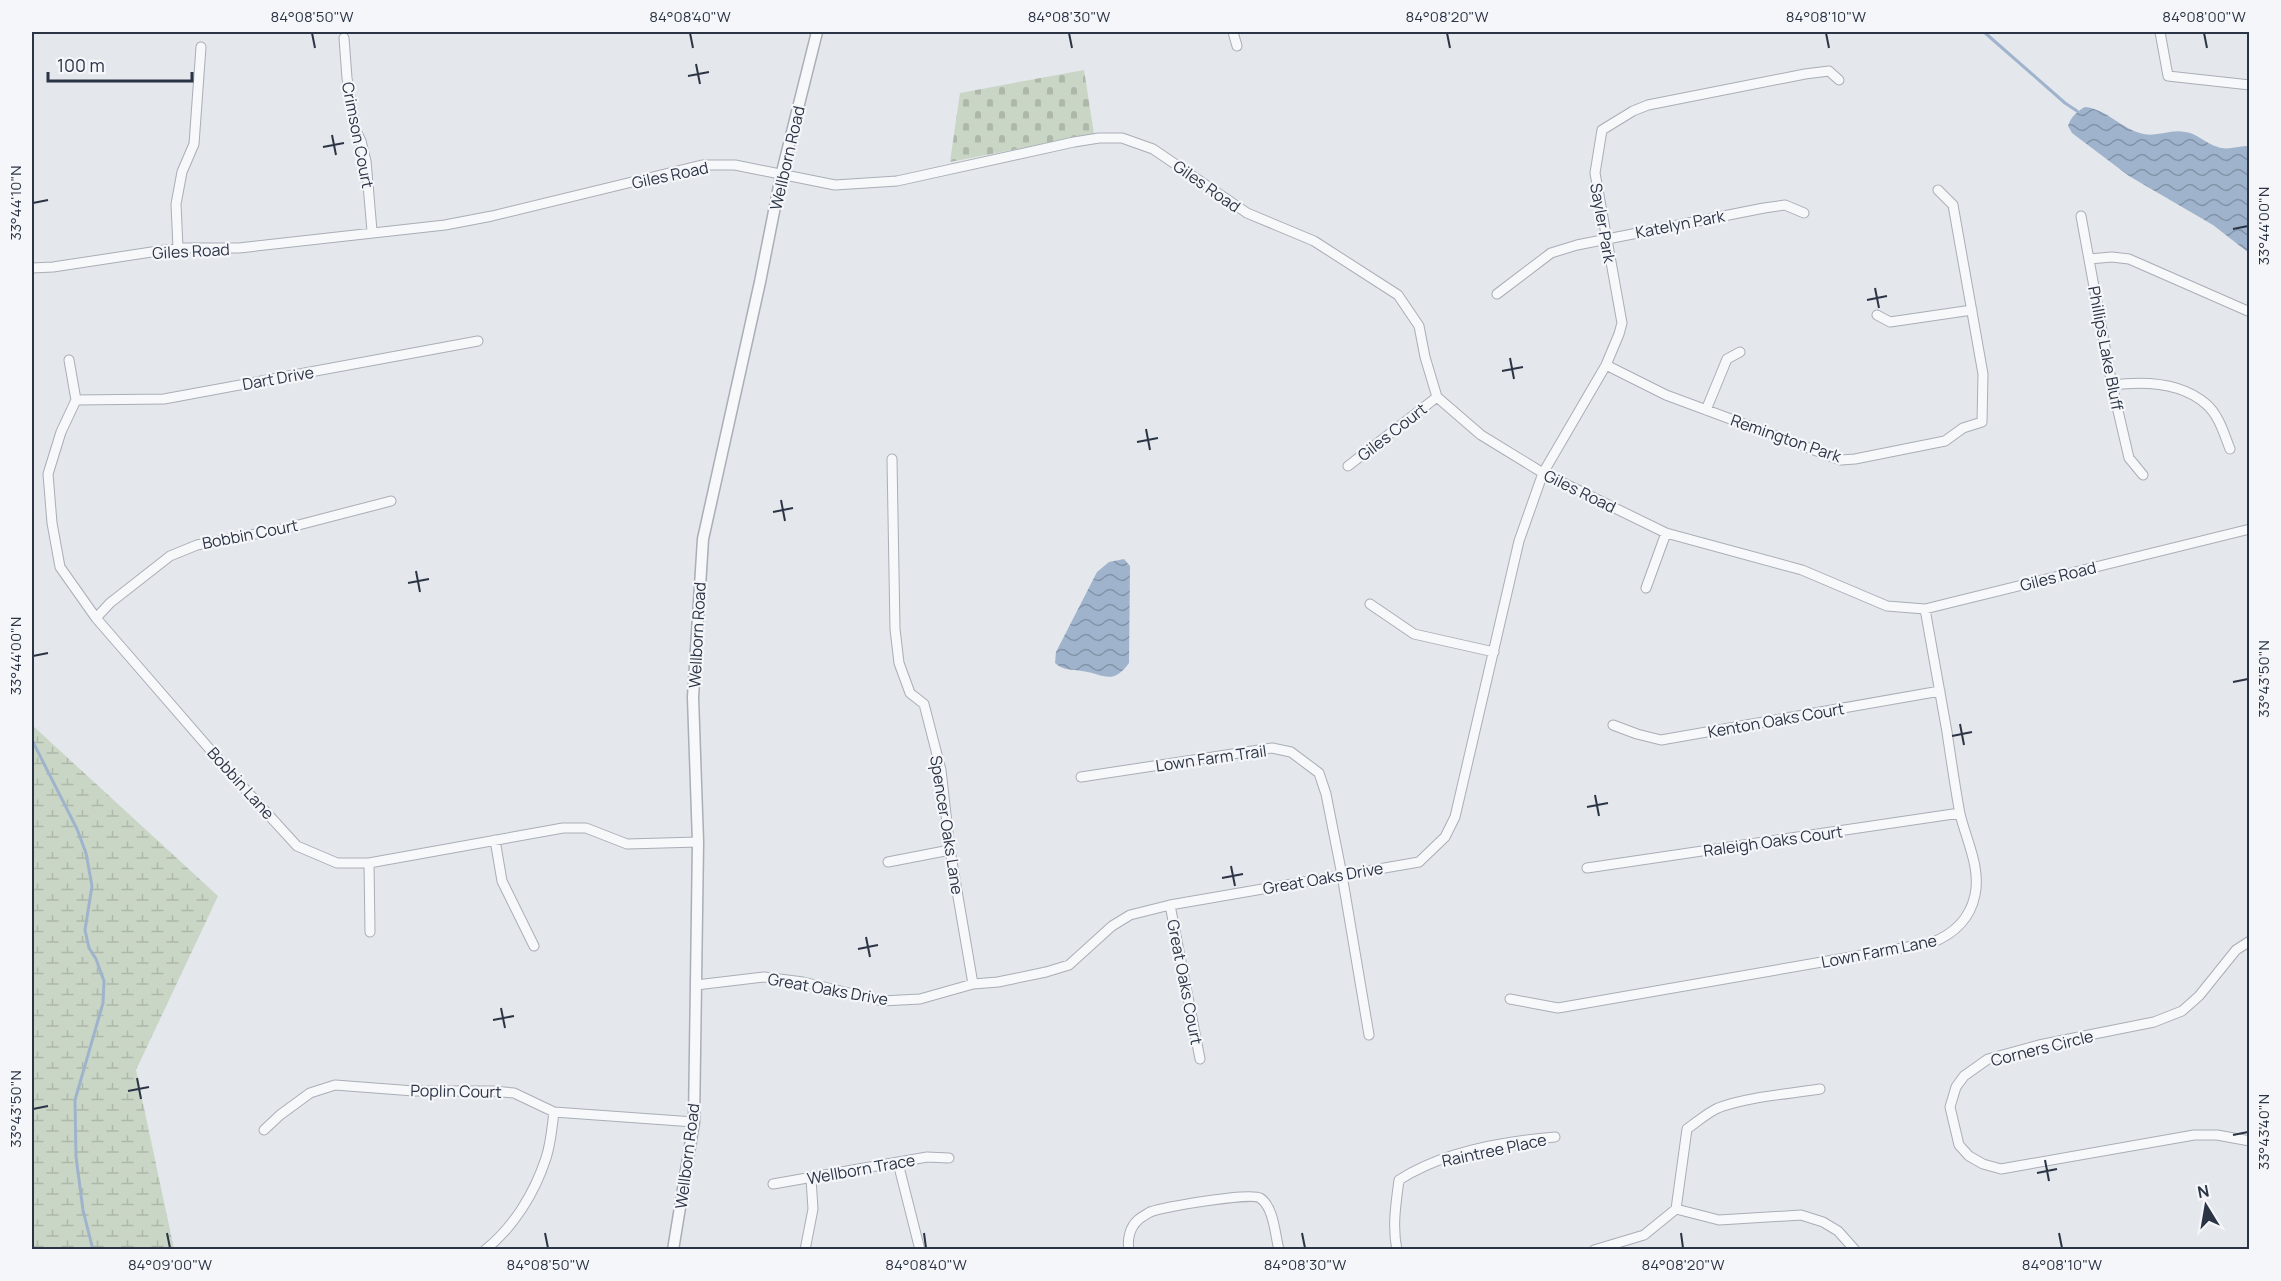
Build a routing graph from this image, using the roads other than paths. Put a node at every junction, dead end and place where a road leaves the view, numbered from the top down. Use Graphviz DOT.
graph roads {
  1 [pos="817,32"];
  2 [pos="1233,32"];
  3 [pos="2160,32"];
  4 [pos="344,38"];
  5 [pos="1237,45"];
  6 [pos="201,47"];
  7 [pos="1839,80"];
  8 [pos="2250,86"];
  9 [pos="781,176"];
  10 [pos="1938,190"];
  11 [pos="1804,213"];
  12 [pos="2081,216"];
  13 [pos="372,231"];
  14 [pos="1606,239"];
  15 [pos="178,248"];
  16 [pos="2089,260"];
  17 [pos="32,268"];
  18 [pos="1497,294"];
  19 [pos="1972,310"];
  20 [pos="2250,312"];
  21 [pos="1877,315"];
  22 [pos="478,341"];
  23 [pos="1740,352"];
  24 [pos="69,360"];
  25 [pos="1606,365"];
  26 [pos="2112,385"];
  27 [pos="1437,397"];
  28 [pos="76,400"];
  29 [pos="1706,410"];
  30 [pos="2230,449"];
  31 [pos="892,459"];
  32 [pos="1348,466"];
  33 [pos="1543,473"];
  34 [pos="2143,475"];
  35 [pos="391,501"];
  36 [pos="2250,529"];
  37 [pos="1666,533"];
  38 [pos="1646,588"];
  39 [pos="1371,604"];
  40 [pos="1925,609"];
  41 [pos="96,618"];
  42 [pos="1494,652"];
  43 [pos="1940,691"];
  44 [pos="1613,725"];
  45 [pos="1081,777"];
  46 [pos="1960,813"];
  47 [pos="495,840"];
  48 [pos="698,842"];
  49 [pos="950,850"];
  50 [pos="888,862"];
  51 [pos="369,863"];
  52 [pos="1587,868"];
  53 [pos="1342,875"];
  54 [pos="1170,904"];
  55 [pos="370,932"];
  56 [pos="2250,941"];
  57 [pos="534,946"];
  58 [pos="973,984"];
  59 [pos="696,985"];
  60 [pos="1510,999"];
  61 [pos="1369,1035"];
  62 [pos="1200,1059"];
  63 [pos="1820,1089"];
  64 [pos="554,1112"];
  65 [pos="694,1122"];
  66 [pos="264,1130"];
  67 [pos="1555,1137"];
  68 [pos="2250,1141"];
  69 [pos="949,1158"];
  70 [pos="898,1163"];
  71 [pos="811,1179"];
  72 [pos="773,1184"];
  73 [pos="1676,1209"];
  74 [pos="485,1250"];
  75 [pos="673,1250"];
  76 [pos="806,1250"];
  77 [pos="920,1250"];
  78 [pos="1129,1250"];
  79 [pos="1279,1250"];
  80 [pos="1397,1250"];
  81 [pos="1594,1250"];
  82 [pos="1854,1250"];
  1 -- 9 [label="street, Wellborn Road"];
  2 -- 5 [label="street"];
  3 -- 8 [label="street"];
  4 -- 13 [label="street, Crimson Court"];
  6 -- 15 [label="street"];
  7 -- 14 [label="street, Sayler Park"];
  9 -- 13 [label="street, Giles Road"];
  9 -- 27 [label="street, Giles Road"];
  9 -- 48 [label="street, Wellborn Road"];
  10 -- 19 [label="street, Remington Park"];
  11 -- 14 [label="street, Katelyn Park"];
  12 -- 16 [label="street, Phillips Lake Bluff"];
  13 -- 15 [label="street, Giles Road"];
  14 -- 18 [label="street, Katelyn Park"];
  14 -- 25 [label="street, Sayler Park"];
  15 -- 17 [label="street, Giles Road"];
  16 -- 20 [label="street"];
  16 -- 26 [label="street, Phillips Lake Bluff"];
  19 -- 21 [label="street"];
  19 -- 29 [label="street, Remington Park"];
  22 -- 28 [label="street, Dart Drive"];
  23 -- 29 [label="street"];
  24 -- 28 [label="street"];
  25 -- 29 [label="street, Remington Park"];
  25 -- 33 [label="street, Sayler Park"];
  26 -- 30 [label="street"];
  26 -- 34 [label="street, Phillips Lake Bluff"];
  27 -- 32 [label="street, Giles Court"];
  27 -- 33 [label="street, Giles Road"];
  28 -- 41 [label="street, Bobbin Lane"];
  31 -- 49 [label="street, Spencer Oaks Lane"];
  33 -- 37 [label="street, Giles Road"];
  33 -- 42 [label="street, Great Oaks Drive"];
  35 -- 41 [label="street, Bobbin Court"];
  36 -- 40 [label="street, Giles Road"];
  37 -- 38 [label="street"];
  37 -- 40 [label="street, Giles Road"];
  39 -- 42 [label="street"];
  40 -- 43 [label="street, Lown Farm Lane"];
  41 -- 51 [label="street, Bobbin Lane"];
  42 -- 53 [label="street, Great Oaks Drive"];
  43 -- 44 [label="street, Kenton Oaks Court"];
  43 -- 46 [label="street, Lown Farm Lane"];
  45 -- 53 [label="street, Lown Farm Trail"];
  46 -- 52 [label="street, Raleigh Oaks Court"];
  46 -- 60 [label="street, Lown Farm Lane"];
  47 -- 48 [label="street, Bobbin Lane"];
  47 -- 51 [label="street, Bobbin Lane"];
  47 -- 57 [label="street"];
  48 -- 59 [label="street, Wellborn Road"];
  49 -- 50 [label="street"];
  49 -- 58 [label="street, Spencer Oaks Lane"];
  51 -- 55 [label="street"];
  53 -- 54 [label="street, Great Oaks Drive"];
  53 -- 61 [label="street, Lown Farm Trail"];
  54 -- 58 [label="street, Great Oaks Drive"];
  54 -- 62 [label="street, Great Oaks Court"];
  56 -- 68 [label="street, Corners Circle"];
  58 -- 59 [label="street, Great Oaks Drive"];
  59 -- 65 [label="street, Wellborn Road"];
  63 -- 73 [label="street"];
  64 -- 65 [label="street, Poplin Court"];
  64 -- 66 [label="street, Poplin Court"];
  64 -- 74 [label="street"];
  65 -- 75 [label="street, Wellborn Road"];
  67 -- 80 [label="street, Raintree Place"];
  69 -- 70 [label="street, Wellborn Trace"];
  70 -- 71 [label="street, Wellborn Trace"];
  70 -- 77 [label="street"];
  71 -- 72 [label="street, Wellborn Trace"];
  71 -- 76 [label="street"];
  73 -- 81 [label="street"];
  73 -- 82 [label="street"];
  78 -- 79 [label="street"];
}
